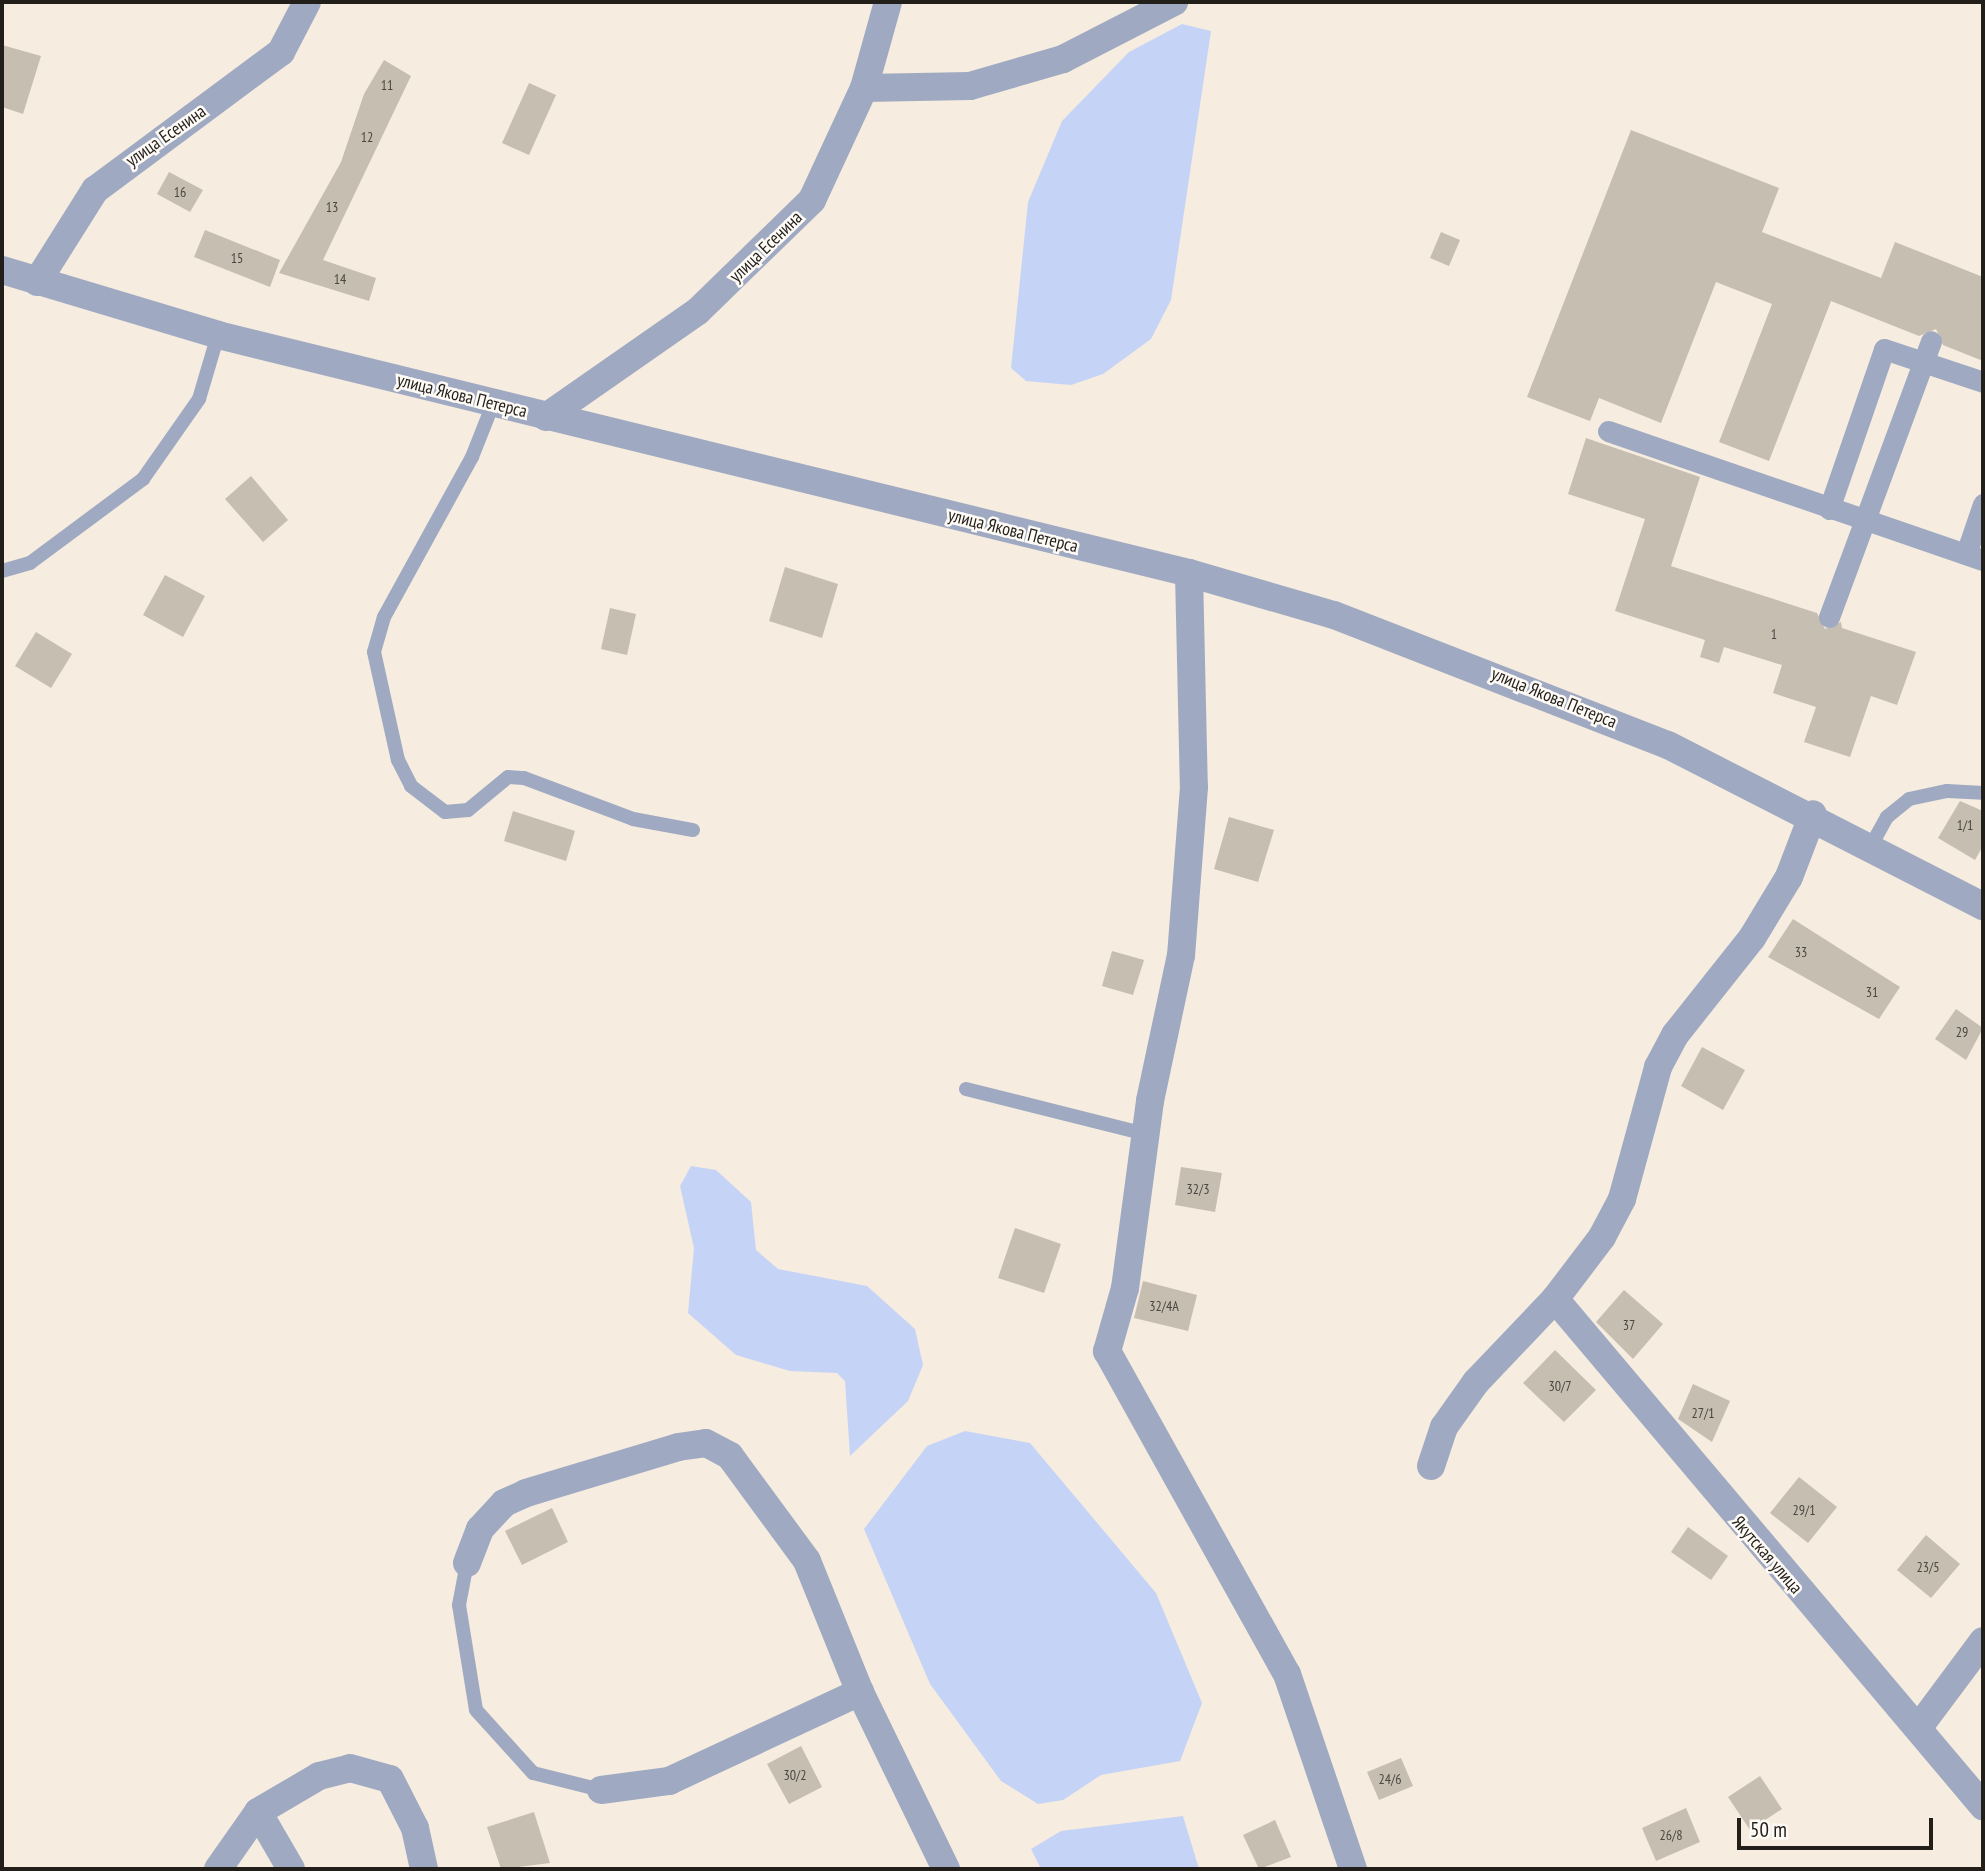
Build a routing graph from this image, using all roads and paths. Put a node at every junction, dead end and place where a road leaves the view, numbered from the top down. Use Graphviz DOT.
graph roads {
  1 [pos="307,2"];
  2 [pos="888,2"];
  3 [pos="1174,2"];
  4 [pos="864,88"];
  5 [pos="2,270"];
  6 [pos="37,282"];
  7 [pos="218,335"];
  8 [pos="1931,341"];
  9 [pos="1924,362"];
  10 [pos="1983,382"];
  11 [pos="493,404"];
  12 [pos="546,417"];
  13 [pos="1608,430"];
  14 [pos="1983,504"];
  15 [pos="1829,509"];
  16 [pos="1865,521"];
  17 [pos="1975,557"];
  18 [pos="2,571"];
  19 [pos="1189,573"];
  20 [pos="1829,617"];
  21 [pos="1983,793"];
  22 [pos="1813,814"];
  23 [pos="692,830"];
  24 [pos="1872,844"];
  25 [pos="1983,906"];
  26 [pos="966,1089"];
  27 [pos="1145,1134"];
  28 [pos="1555,1299"];
  29 [pos="1430,1466"];
  30 [pos="467,1563"];
  31 [pos="1983,1641"];
  32 [pos="860,1692"];
  33 [pos="1919,1727"];
  34 [pos="601,1790"];
  35 [pos="1983,1805"];
  36 [pos="258,1812"];
  37 [pos="218,1869"];
  38 [pos="291,1869"];
  39 [pos="424,1869"];
  40 [pos="946,1869"];
  41 [pos="1353,1869"];
  1 -- 6 [label="street, улица Есенина"];
  2 -- 4 [label="street, улица Есенина"];
  3 -- 4 [label="street"];
  4 -- 12 [label="street, улица Есенина"];
  5 -- 6 [label="street, улица Якова Петерса"];
  6 -- 7 [label="street, улица Якова Петерса"];
  7 -- 11 [label="street, улица Якова Петерса"];
  7 -- 18 [label="lane"];
  8 -- 9 [label="street"];
  9 -- 10 [label="street"];
  9 -- 15 [label="street"];
  9 -- 16 [label="street"];
  11 -- 12 [label="street, улица Якова Петерса"];
  11 -- 23 [label="lane"];
  12 -- 19 [label="street, улица Якова Петерса"];
  13 -- 15 [label="street"];
  14 -- 17 [label="street"];
  15 -- 16 [label="street"];
  16 -- 17 [label="street"];
  16 -- 20 [label="street"];
  19 -- 22 [label="street, улица Якова Петерса"];
  19 -- 27 [label="street"];
  21 -- 24 [label="lane"];
  22 -- 24 [label="street, улица Якова Петерса"];
  22 -- 28 [label="street"];
  24 -- 25 [label="street, улица Якова Петерса"];
  26 -- 27 [label="lane"];
  27 -- 41 [label="street"];
  28 -- 29 [label="street"];
  28 -- 33 [label="street, Якутская улица"];
  30 -- 32 [label="street"];
  30 -- 34 [label="lane"];
  31 -- 33 [label="street"];
  32 -- 34 [label="street"];
  32 -- 40 [label="street"];
  33 -- 35 [label="street, Якутская улица"];
  36 -- 37 [label="street"];
  36 -- 38 [label="street"];
  36 -- 39 [label="street"];
}
